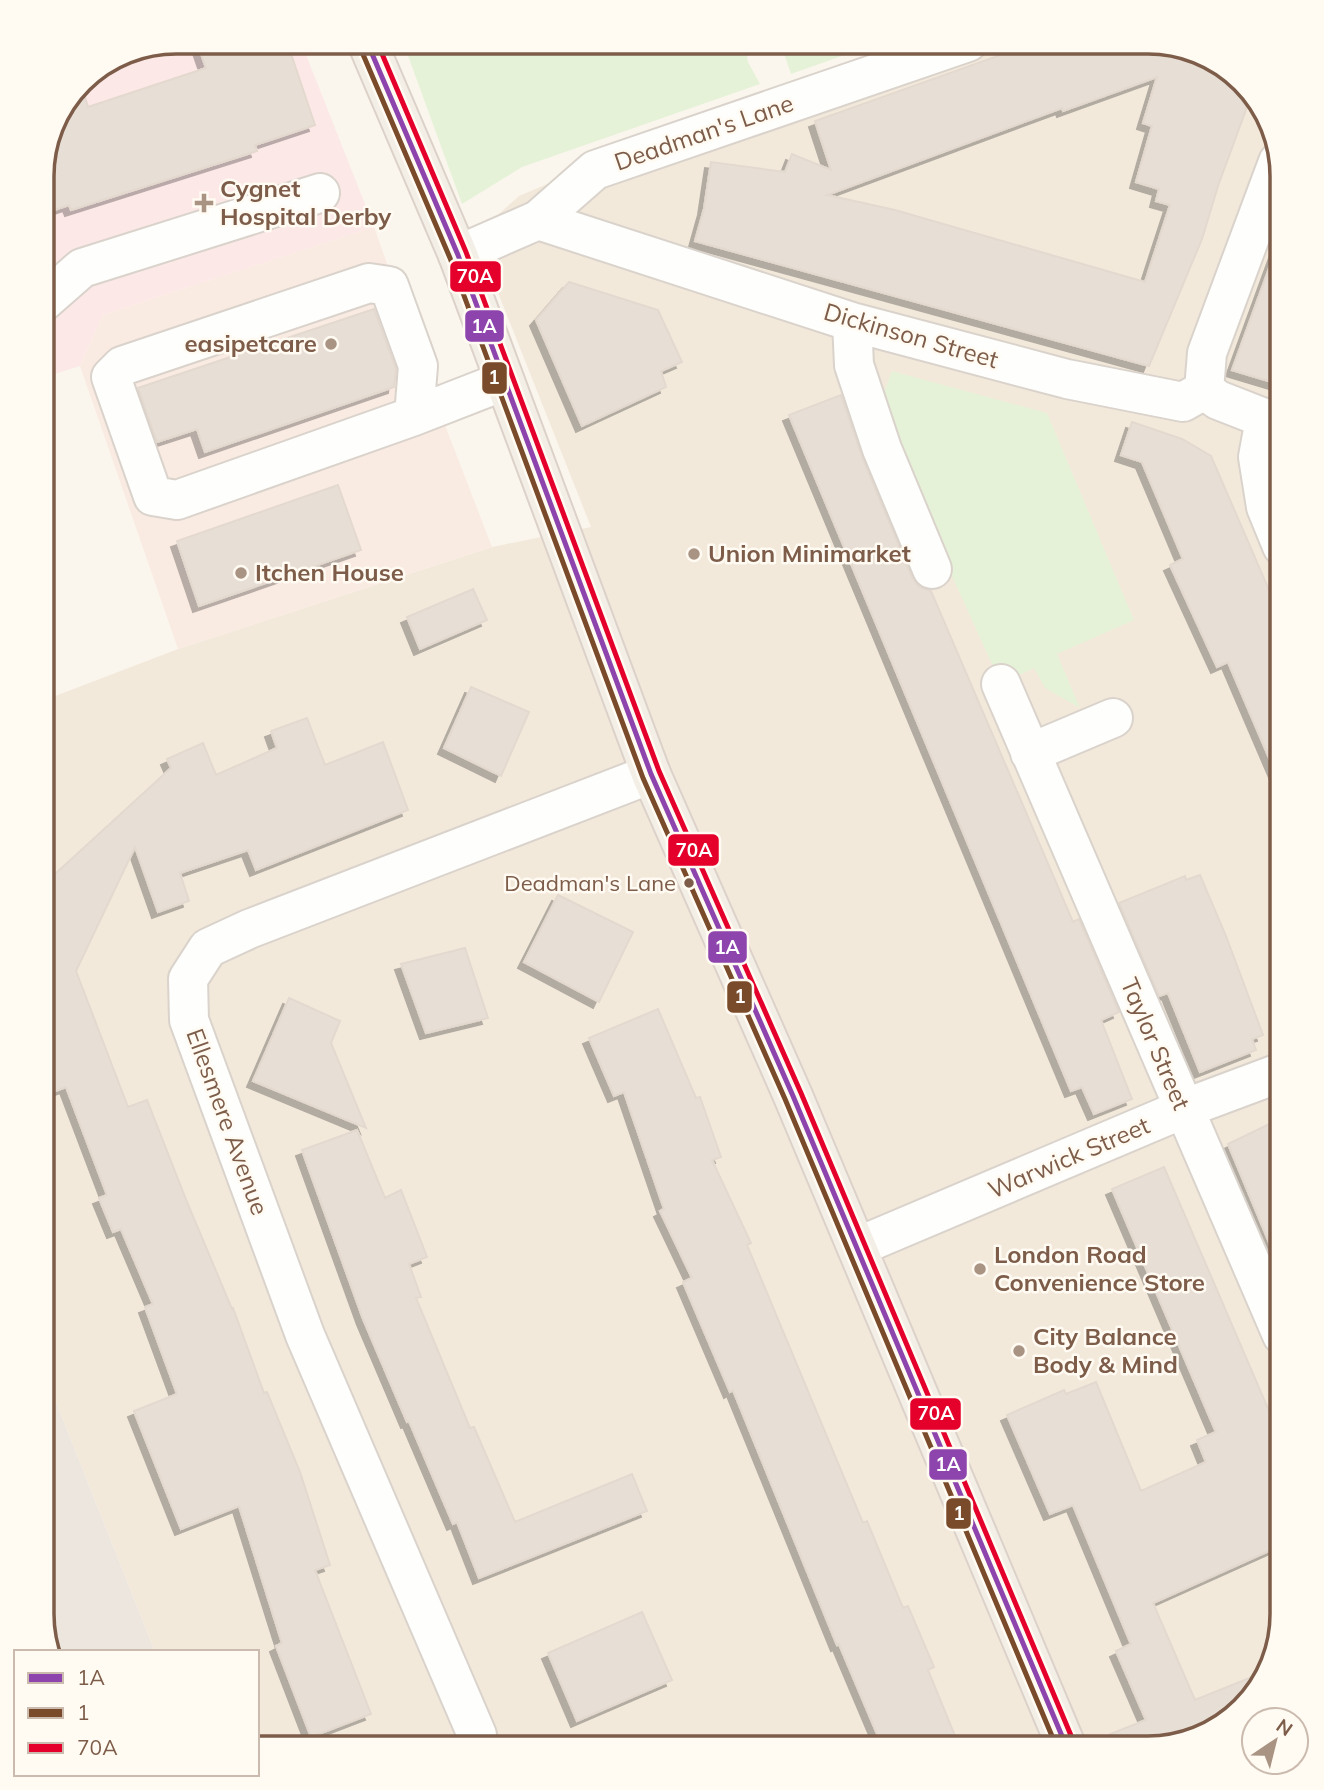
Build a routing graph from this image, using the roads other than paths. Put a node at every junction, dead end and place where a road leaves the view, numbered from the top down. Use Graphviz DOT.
graph roads {
  1 [pos="372,54"];
  2 [pos="931,55"];
  3 [pos="1270,183"];
  4 [pos="320,193"];
  5 [pos="538,220"];
  6 [pos="458,255"];
  7 [pos="55,292"];
  8 [pos="852,322"];
  9 [pos="504,381"];
  10 [pos="1204,390"];
  11 [pos="414,416"];
  12 [pos="1270,420"];
  13 [pos="1270,431"];
  14 [pos="1270,516"];
  15 [pos="932,569"];
  16 [pos="1000,684"];
  17 [pos="1113,718"];
  18 [pos="1030,753"];
  19 [pos="650,774"];
  20 [pos="1270,1077"];
  21 [pos="1183,1110"];
  22 [pos="857,1247"];
  23 [pos="1270,1308"];
  24 [pos="477,1735"];
  25 [pos="1062,1736"];
  1 -- 6 [label="main road"];
  2 -- 5 [label="street, Deadman's Lane"];
  3 -- 10 [label="street"];
  4 -- 7 [label="street"];
  5 -- 6 [label="street, Deadman's Lane"];
  5 -- 8 [label="street, Dickinson Street"];
  6 -- 9 [label="main road"];
  8 -- 10 [label="street, Dickinson Street"];
  8 -- 15 [label="street"];
  9 -- 11 [label="street"];
  9 -- 19 [label="main road"];
  10 -- 12 [label="street"];
  11 -- 11 [label="street"];
  13 -- 14 [label="street"];
  16 -- 18 [label="street, Taylor Street"];
  17 -- 18 [label="street"];
  18 -- 21 [label="street, Taylor Street"];
  19 -- 22 [label="main road"];
  19 -- 24 [label="street, Ellesmere Avenue"];
  20 -- 21 [label="street, Warwick Street"];
  21 -- 22 [label="street, Warwick Street"];
  21 -- 23 [label="street, Taylor Street"];
  22 -- 25 [label="main road"];
}
